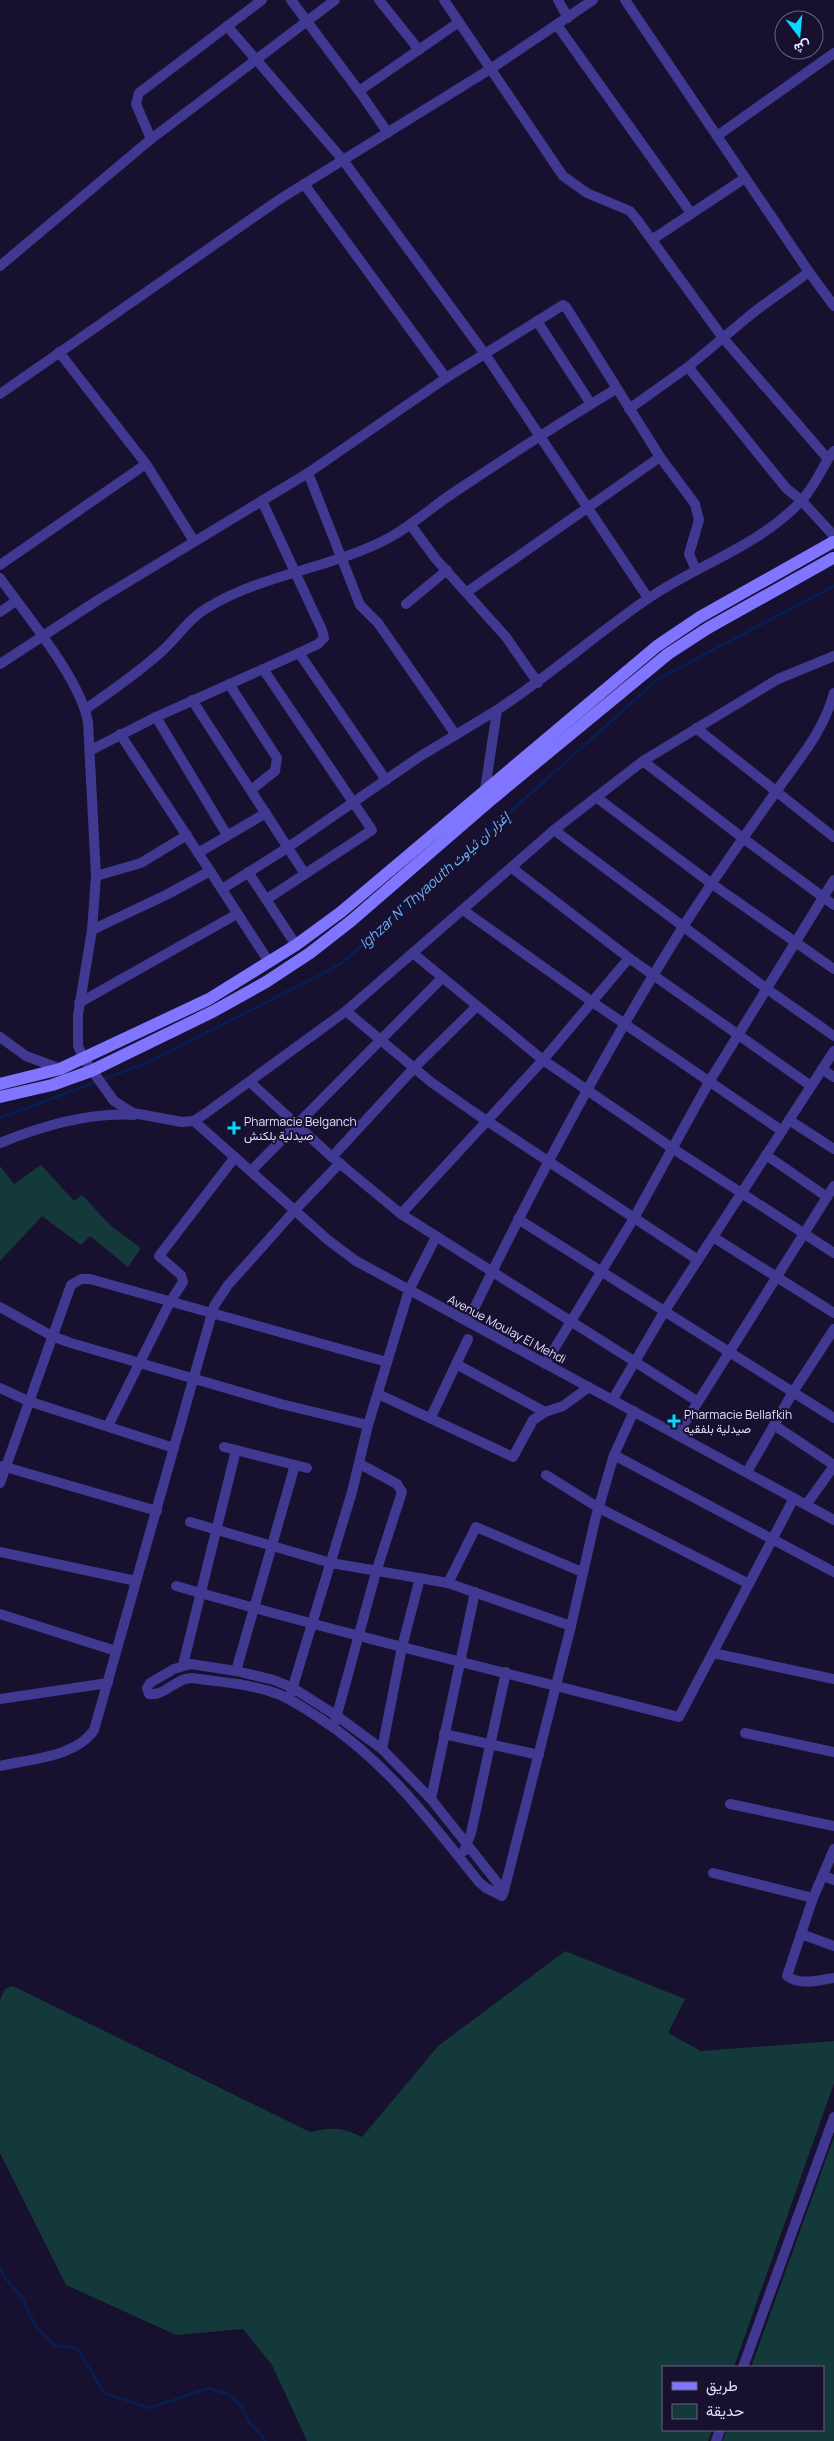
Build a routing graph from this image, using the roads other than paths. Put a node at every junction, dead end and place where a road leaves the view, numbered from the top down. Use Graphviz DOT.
graph roads {
  1 [pos="262,0"];
  2 [pos="291,0"];
  3 [pos="335,0"];
  4 [pos="379,0"];
  5 [pos="444,0"];
  6 [pos="558,0"];
  7 [pos="593,0"];
  8 [pos="626,0"];
  9 [pos="568,18"];
  10 [pos="307,21"];
  11 [pos="459,22"];
  12 [pos="557,25"];
  13 [pos="227,26"];
  14 [pos="418,50"];
  15 [pos="834,53"];
  16 [pos="257,59"];
  17 [pos="492,68"];
  18 [pos="359,91"];
  19 [pos="388,133"];
  20 [pos="717,136"];
  21 [pos="151,139"];
  22 [pos="343,160"];
  23 [pos="745,178"];
  24 [pos="304,184"];
  25 [pos="691,213"];
  26 [pos="653,239"];
  27 [pos="0,266"];
  28 [pos="809,272"];
  29 [pos="834,306"];
  30 [pos="537,321"];
  31 [pos="723,338"];
  32 [pos="59,352"];
  33 [pos="485,354"];
  34 [pos="688,367"];
  35 [pos="446,378"];
  36 [pos="616,389"];
  37 [pos="0,394"];
  38 [pos="591,404"];
  39 [pos="629,408"];
  40 [pos="540,437"];
  41 [pos="831,455"];
  42 [pos="660,457"];
  43 [pos="146,464"];
  44 [pos="308,473"];
  45 [pos="802,500"];
  46 [pos="262,501"];
  47 [pos="589,508"];
  48 [pos="410,524"];
  49 [pos="834,539"];
  50 [pos="194,541"];
  51 [pos="342,557"];
  52 [pos="834,558"];
  53 [pos="0,565"];
  54 [pos="446,570"];
  55 [pos="696,570"];
  56 [pos="294,571"];
  57 [pos="0,578"];
  58 [pos="467,592"];
  59 [pos="648,598"];
  60 [pos="16,601"];
  61 [pos="406,604"];
  62 [pos="0,612"];
  63 [pos="42,636"];
  64 [pos="299,653"];
  65 [pos="834,656"];
  66 [pos="0,664"];
  67 [pos="263,669"];
  68 [pos="538,683"];
  69 [pos="229,684"];
  70 [pos="834,693"];
  71 [pos="192,700"];
  72 [pos="86,709"];
  73 [pos="497,710"];
  74 [pos="156,717"];
  75 [pos="696,728"];
  76 [pos="120,734"];
  77 [pos="456,736"];
  78 [pos="91,750"];
  79 [pos="643,761"];
  80 [pos="386,780"];
  81 [pos="251,790"];
  82 [pos="485,790"];
  83 [pos="775,792"];
  84 [pos="596,797"];
  85 [pos="352,803"];
  86 [pos="266,813"];
  87 [pos="554,830"];
  88 [pos="187,835"];
  89 [pos="227,835"];
  90 [pos="834,837"];
  91 [pos="744,839"];
  92 [pos="287,848"];
  93 [pos="198,852"];
  94 [pos="512,868"];
  95 [pos="210,871"];
  96 [pos="248,872"];
  97 [pos="305,874"];
  98 [pos="96,876"];
  99 [pos="834,880"];
  100 [pos="712,884"];
  101 [pos="222,889"];
  102 [pos="823,897"];
  103 [pos="267,899"];
  104 [pos="834,905"];
  105 [pos="463,910"];
  106 [pos="237,914"];
  107 [pos="684,926"];
  108 [pos="92,930"];
  109 [pos="795,942"];
  110 [pos="296,945"];
  111 [pos="414,954"];
  112 [pos="629,958"];
  113 [pos="269,962"];
  114 [pos="834,969"];
  115 [pos="654,975"];
  116 [pos="442,978"];
  117 [pos="767,989"];
  118 [pos="591,1001"];
  119 [pos="79,1003"];
  120 [pos="476,1007"];
  121 [pos="346,1011"];
  122 [pos="625,1024"];
  123 [pos="738,1034"];
  124 [pos="0,1036"];
  125 [pos="834,1036"];
  126 [pos="379,1039"];
  127 [pos="834,1050"];
  128 [pos="543,1060"];
  129 [pos="414,1068"];
  130 [pos="60,1069"];
  131 [pos="90,1069"];
  132 [pos="822,1069"];
  133 [pos="75,1077"];
  134 [pos="834,1077"];
  135 [pos="250,1082"];
  136 [pos="709,1082"];
  137 [pos="0,1084"];
  138 [pos="811,1086"];
  139 [pos="588,1091"];
  140 [pos="0,1097"];
  141 [pos="142,1115"];
  142 [pos="789,1120"];
  143 [pos="194,1121"];
  144 [pos="486,1121"];
  145 [pos="296,1124"];
  146 [pos="782,1131"];
  147 [pos="0,1142"];
  148 [pos="672,1148"];
  149 [pos="834,1149"];
  150 [pos="766,1155"];
  151 [pos="235,1157"];
  152 [pos="336,1160"];
  153 [pos="548,1160"];
  154 [pos="250,1171"];
  155 [pos="834,1186"];
  156 [pos="741,1193"];
  157 [pos="827,1197"];
  158 [pos="295,1210"];
  159 [pos="401,1214"];
  160 [pos="634,1218"];
  161 [pos="518,1219"];
  162 [pos="803,1233"];
  163 [pos="436,1236"];
  164 [pos="714,1237"];
  165 [pos="834,1253"];
  166 [pos="698,1260"];
  167 [pos="601,1270"];
  168 [pos="492,1271"];
  169 [pos="777,1277"];
  170 [pos="409,1290"];
  171 [pos="170,1302"];
  172 [pos="0,1307"];
  173 [pos="664,1312"];
  174 [pos="834,1313"];
  175 [pos="211,1314"];
  176 [pos="468,1321"];
  177 [pos="570,1323"];
  178 [pos="834,1328"];
  179 [pos="52,1336"];
  180 [pos="468,1339"];
  181 [pos="728,1352"];
  182 [pos="140,1362"];
  183 [pos="387,1362"];
  184 [pos="634,1362"];
  185 [pos="456,1364"];
  186 [pos="545,1364"];
  187 [pos="192,1379"];
  188 [pos="589,1387"];
  189 [pos="0,1388"];
  190 [pos="793,1392"];
  191 [pos="378,1394"];
  192 [pos="612,1399"];
  193 [pos="28,1401"];
  194 [pos="697,1401"];
  195 [pos="634,1411"];
  196 [pos="545,1412"];
  197 [pos="431,1417"];
  198 [pos="834,1418"];
  199 [pos="368,1425"];
  200 [pos="108,1426"];
  201 [pos="774,1426"];
  202 [pos="677,1435"];
  203 [pos="224,1447"];
  204 [pos="174,1448"];
  205 [pos="236,1450"];
  206 [pos="614,1456"];
  207 [pos="360,1464"];
  208 [pos="295,1465"];
  209 [pos="834,1465"];
  210 [pos="3,1467"];
  211 [pos="307,1468"];
  212 [pos="747,1472"];
  213 [pos="546,1475"];
  214 [pos="0,1483"];
  215 [pos="794,1498"];
  216 [pos="806,1505"];
  217 [pos="599,1508"];
  218 [pos="157,1511"];
  219 [pos="834,1520"];
  220 [pos="190,1522"];
  221 [pos="215,1531"];
  222 [pos="772,1538"];
  223 [pos="271,1546"];
  224 [pos="0,1552"];
  225 [pos="331,1562"];
  226 [pos="376,1572"];
  227 [pos="582,1572"];
  228 [pos="834,1572"];
  229 [pos="420,1578"];
  230 [pos="136,1580"];
  231 [pos="448,1583"];
  232 [pos="749,1584"];
  233 [pos="176,1586"];
  234 [pos="475,1592"];
  235 [pos="201,1593"];
  236 [pos="255,1609"];
  237 [pos="0,1614"];
  238 [pos="311,1624"];
  239 [pos="571,1626"];
  240 [pos="358,1637"];
  241 [pos="402,1647"];
  242 [pos="116,1651"];
  243 [pos="713,1653"];
  244 [pos="459,1660"];
  245 [pos="183,1665"];
  246 [pos="236,1670"];
  247 [pos="506,1672"];
  248 [pos="834,1680"];
  249 [pos="108,1683"];
  250 [pos="556,1686"];
  251 [pos="293,1688"];
  252 [pos="0,1699"];
  253 [pos="289,1699"];
  254 [pos="337,1716"];
  255 [pos="333,1727"];
  256 [pos="444,1734"];
  257 [pos="745,1734"];
  258 [pos="490,1744"];
  259 [pos="382,1749"];
  260 [pos="834,1752"];
  261 [pos="539,1755"];
  262 [pos="0,1766"];
  263 [pos="430,1799"];
  264 [pos="730,1804"];
  265 [pos="834,1826"];
  266 [pos="467,1847"];
  267 [pos="834,1849"];
  268 [pos="459,1858"];
  269 [pos="713,1873"];
  270 [pos="824,1876"];
  271 [pos="834,1880"];
  272 [pos="503,1894"];
  273 [pos="813,1898"];
  274 [pos="801,1934"];
  275 [pos="834,1946"];
  276 [pos="834,1978"];
  277 [pos="834,2117"];
  278 [pos="743,2366"];
  1 -- 13 [label="street"];
  2 -- 10 [label="street"];
  3 -- 10 [label="street"];
  4 -- 14 [label="street"];
  5 -- 11 [label="street"];
  6 -- 9 [label="street"];
  7 -- 9 [label="street"];
  8 -- 20 [label="street"];
  9 -- 12 [label="street"];
  10 -- 16 [label="street"];
  10 -- 18 [label="street"];
  11 -- 14 [label="street"];
  11 -- 17 [label="street"];
  12 -- 17 [label="street"];
  12 -- 25 [label="street"];
  13 -- 16 [label="street"];
  13 -- 21 [label="street"];
  14 -- 18 [label="street"];
  15 -- 20 [label="street"];
  16 -- 21 [label="street"];
  16 -- 22 [label="street"];
  17 -- 19 [label="street"];
  17 -- 26 [label="street"];
  18 -- 19 [label="street"];
  19 -- 22 [label="street"];
  20 -- 23 [label="street"];
  21 -- 27 [label="street"];
  22 -- 24 [label="street"];
  22 -- 33 [label="street"];
  23 -- 25 [label="street"];
  23 -- 28 [label="street"];
  24 -- 32 [label="street"];
  24 -- 35 [label="street"];
  25 -- 26 [label="street"];
  26 -- 31 [label="street"];
  28 -- 29 [label="street"];
  28 -- 31 [label="street"];
  30 -- 33 [label="street"];
  30 -- 36 [label="street"];
  30 -- 38 [label="street"];
  31 -- 34 [label="street"];
  31 -- 41 [label="street"];
  32 -- 37 [label="street"];
  32 -- 43 [label="street"];
  33 -- 35 [label="street"];
  33 -- 40 [label="street"];
  34 -- 39 [label="street"];
  34 -- 45 [label="street"];
  35 -- 44 [label="street"];
  36 -- 38 [label="street"];
  36 -- 39 [label="street"];
  38 -- 40 [label="street"];
  39 -- 42 [label="street"];
  40 -- 47 [label="street"];
  40 -- 48 [label="street"];
  41 -- 45 [label="street"];
  42 -- 47 [label="street"];
  42 -- 55 [label="street"];
  43 -- 50 [label="street"];
  43 -- 53 [label="street"];
  44 -- 46 [label="street"];
  44 -- 51 [label="street"];
  45 -- 49 [label="street"];
  45 -- 55 [label="street"];
  46 -- 50 [label="street"];
  46 -- 56 [label="street"];
  47 -- 58 [label="street"];
  47 -- 59 [label="street"];
  48 -- 51 [label="street"];
  48 -- 54 [label="street"];
  49 -- 52 [label="street"];
  49 -- 82 [label="street"];
  50 -- 63 [label="street"];
  51 -- 56 [label="street"];
  51 -- 77 [label="street"];
  52 -- 131 [label="street"];
  54 -- 58 [label="street"];
  54 -- 61 [label="street"];
  55 -- 59 [label="street"];
  56 -- 64 [label="street"];
  56 -- 72 [label="street"];
  57 -- 60 [label="street"];
  58 -- 68 [label="street"];
  59 -- 68 [label="street"];
  60 -- 62 [label="street"];
  60 -- 63 [label="street"];
  63 -- 66 [label="street"];
  63 -- 72 [label="street"];
  64 -- 67 [label="street"];
  64 -- 80 [label="street"];
  65 -- 75 [label="street"];
  67 -- 69 [label="street"];
  67 -- 85 [label="street"];
  68 -- 73 [label="street"];
  69 -- 71 [label="street"];
  69 -- 81 [label="street"];
  70 -- 83 [label="street"];
  71 -- 74 [label="street"];
  71 -- 81 [label="street"];
  72 -- 78 [label="street"];
  73 -- 77 [label="street"];
  73 -- 82 [label="street"];
  74 -- 76 [label="street"];
  74 -- 89 [label="street"];
  75 -- 79 [label="street"];
  75 -- 83 [label="street"];
  76 -- 78 [label="street"];
  76 -- 88 [label="street"];
  77 -- 80 [label="street"];
  78 -- 98 [label="street"];
  79 -- 84 [label="street"];
  79 -- 91 [label="street"];
  80 -- 85 [label="street"];
  81 -- 86 [label="street"];
  82 -- 110 [label="street"];
  83 -- 90 [label="street"];
  83 -- 91 [label="street"];
  84 -- 87 [label="street"];
  84 -- 100 [label="street"];
  85 -- 92 [label="street"];
  85 -- 97 [label="street"];
  86 -- 89 [label="street"];
  86 -- 92 [label="street"];
  87 -- 94 [label="street"];
  87 -- 107 [label="street"];
  88 -- 93 [label="street"];
  88 -- 98 [label="street"];
  89 -- 93 [label="street"];
  91 -- 100 [label="street"];
  91 -- 102 [label="street"];
  92 -- 96 [label="street"];
  92 -- 97 [label="street"];
  93 -- 95 [label="street"];
  94 -- 105 [label="street"];
  94 -- 112 [label="street"];
  95 -- 101 [label="street"];
  95 -- 108 [label="street"];
  96 -- 101 [label="street"];
  96 -- 103 [label="street"];
  97 -- 103 [label="street"];
  98 -- 108 [label="street"];
  99 -- 102 [label="street"];
  100 -- 107 [label="street"];
  100 -- 109 [label="street"];
  101 -- 106 [label="street"];
  102 -- 104 [label="street"];
  102 -- 109 [label="street"];
  103 -- 110 [label="street"];
  105 -- 111 [label="street"];
  105 -- 118 [label="street"];
  106 -- 113 [label="street"];
  106 -- 119 [label="street"];
  107 -- 115 [label="street"];
  107 -- 117 [label="street"];
  108 -- 119 [label="street"];
  109 -- 114 [label="street"];
  109 -- 117 [label="street"];
  110 -- 113 [label="street"];
  111 -- 116 [label="street"];
  111 -- 121 [label="street"];
  112 -- 115 [label="street"];
  112 -- 118 [label="street"];
  113 -- 131 [label="street"];
  115 -- 122 [label="street"];
  115 -- 123 [label="street"];
  116 -- 120 [label="street"];
  116 -- 126 [label="street"];
  117 -- 123 [label="street"];
  117 -- 125 [label="street"];
  118 -- 122 [label="street"];
  118 -- 128 [label="street"];
  119 -- 131 [label="street"];
  120 -- 128 [label="street"];
  120 -- 129 [label="street"];
  121 -- 126 [label="street"];
  121 -- 135 [label="street"];
  122 -- 136 [label="street"];
  122 -- 139 [label="street"];
  123 -- 136 [label="street"];
  123 -- 138 [label="street"];
  124 -- 130 [label="street"];
  126 -- 129 [label="street"];
  126 -- 145 [label="street"];
  127 -- 132 [label="street"];
  128 -- 139 [label="street"];
  128 -- 144 [label="street"];
  129 -- 144 [label="street"];
  129 -- 152 [label="street"];
  130 -- 131 [label="street"];
  130 -- 133 [label="street"];
  130 -- 137 [label="street"];
  131 -- 133 [label="street"];
  131 -- 141 [label="street"];
  132 -- 134 [label="street"];
  132 -- 138 [label="street"];
  133 -- 140 [label="street"];
  135 -- 143 [label="street"];
  135 -- 145 [label="street"];
  136 -- 146 [label="street"];
  136 -- 148 [label="street"];
  138 -- 142 [label="street"];
  139 -- 148 [label="street"];
  139 -- 153 [label="street"];
  141 -- 143 [label="street"];
  141 -- 147 [label="street"];
  142 -- 146 [label="street"];
  142 -- 149 [label="street"];
  143 -- 151 [label="street, Avenue Moulay El Mehdi"];
  144 -- 153 [label="street"];
  144 -- 159 [label="street"];
  145 -- 152 [label="street"];
  145 -- 154 [label="street"];
  146 -- 150 [label="street"];
  148 -- 156 [label="street"];
  148 -- 160 [label="street"];
  150 -- 156 [label="street"];
  150 -- 157 [label="street"];
  151 -- 154 [label="street, Avenue Moulay El Mehdi"];
  151 -- 171 [label="street"];
  152 -- 158 [label="street"];
  152 -- 159 [label="street"];
  153 -- 160 [label="street"];
  153 -- 161 [label="street"];
  154 -- 158 [label="street, Avenue Moulay El Mehdi"];
  155 -- 157 [label="street"];
  156 -- 162 [label="street"];
  156 -- 164 [label="street"];
  157 -- 162 [label="street"];
  158 -- 170 [label="street, Avenue Moulay El Mehdi"];
  158 -- 175 [label="street"];
  159 -- 163 [label="street"];
  160 -- 166 [label="street"];
  160 -- 167 [label="street"];
  161 -- 167 [label="street"];
  161 -- 168 [label="street"];
  162 -- 165 [label="street"];
  162 -- 169 [label="street"];
  163 -- 168 [label="street"];
  163 -- 170 [label="street"];
  164 -- 166 [label="street"];
  164 -- 169 [label="street"];
  166 -- 173 [label="street"];
  167 -- 173 [label="street"];
  167 -- 177 [label="street"];
  168 -- 176 [label="street"];
  168 -- 177 [label="street"];
  169 -- 174 [label="street"];
  169 -- 181 [label="street"];
  170 -- 176 [label="street, Avenue Moulay El Mehdi"];
  170 -- 183 [label="street"];
  171 -- 175 [label="street"];
  171 -- 179 [label="street"];
  171 -- 182 [label="street"];
  172 -- 179 [label="street"];
  173 -- 181 [label="street"];
  173 -- 184 [label="street"];
  175 -- 183 [label="street"];
  175 -- 187 [label="street"];
  176 -- 186 [label="street, Avenue Moulay El Mehdi"];
  177 -- 184 [label="street"];
  177 -- 186 [label="street"];
  178 -- 190 [label="street"];
  179 -- 182 [label="street"];
  179 -- 193 [label="street"];
  180 -- 185 [label="street"];
  181 -- 190 [label="street"];
  181 -- 194 [label="street"];
  182 -- 187 [label="street"];
  182 -- 200 [label="street"];
  183 -- 191 [label="street"];
  184 -- 192 [label="street"];
  184 -- 194 [label="street"];
  185 -- 196 [label="street"];
  185 -- 197 [label="street"];
  186 -- 188 [label="street, Avenue Moulay El Mehdi"];
  187 -- 199 [label="street"];
  187 -- 204 [label="street"];
  188 -- 192 [label="street, Avenue Moulay El Mehdi"];
  188 -- 196 [label="street"];
  189 -- 193 [label="street"];
  190 -- 198 [label="street"];
  190 -- 201 [label="street"];
  191 -- 197 [label="street"];
  191 -- 199 [label="street"];
  192 -- 195 [label="street, Avenue Moulay El Mehdi"];
  193 -- 200 [label="street"];
  193 -- 210 [label="street"];
  194 -- 202 [label="street"];
  195 -- 202 [label="street, Avenue Moulay El Mehdi"];
  195 -- 206 [label="street"];
  196 -- 197 [label="street"];
  199 -- 207 [label="street"];
  200 -- 204 [label="street"];
  201 -- 209 [label="street"];
  201 -- 212 [label="street"];
  202 -- 212 [label="street, Avenue Moulay El Mehdi"];
  203 -- 205 [label="street"];
  204 -- 218 [label="street"];
  205 -- 208 [label="street"];
  205 -- 221 [label="street"];
  206 -- 217 [label="street"];
  206 -- 222 [label="street"];
  207 -- 225 [label="street"];
  207 -- 226 [label="street"];
  208 -- 211 [label="street"];
  208 -- 223 [label="street"];
  209 -- 216 [label="street"];
  210 -- 214 [label="street"];
  210 -- 218 [label="street"];
  212 -- 215 [label="street, Avenue Moulay El Mehdi"];
  213 -- 217 [label="street"];
  215 -- 216 [label="street, Avenue Moulay El Mehdi"];
  215 -- 222 [label="street"];
  216 -- 219 [label="street, Avenue Moulay El Mehdi"];
  217 -- 227 [label="street"];
  217 -- 232 [label="street"];
  218 -- 230 [label="street"];
  220 -- 221 [label="street"];
  221 -- 223 [label="street"];
  221 -- 235 [label="street"];
  222 -- 228 [label="street"];
  222 -- 232 [label="street"];
  223 -- 225 [label="street"];
  223 -- 236 [label="street"];
  224 -- 230 [label="street"];
  225 -- 226 [label="street"];
  225 -- 238 [label="street"];
  226 -- 229 [label="street"];
  226 -- 240 [label="street"];
  227 -- 231 [label="street"];
  227 -- 239 [label="street"];
  229 -- 231 [label="street"];
  229 -- 241 [label="street"];
  230 -- 242 [label="street"];
  231 -- 234 [label="street"];
  232 -- 243 [label="street"];
  233 -- 235 [label="street"];
  234 -- 239 [label="street"];
  234 -- 244 [label="street"];
  235 -- 236 [label="street"];
  235 -- 245 [label="street"];
  236 -- 238 [label="street"];
  236 -- 246 [label="street"];
  237 -- 242 [label="street"];
  238 -- 240 [label="street"];
  238 -- 251 [label="street"];
  239 -- 250 [label="street"];
  240 -- 241 [label="street"];
  240 -- 254 [label="street"];
  241 -- 244 [label="street"];
  241 -- 259 [label="street"];
  242 -- 249 [label="street"];
  243 -- 248 [label="street"];
  243 -- 250 [label="street"];
  244 -- 247 [label="street"];
  244 -- 256 [label="street"];
  245 -- 246 [label="street"];
  245 -- 253 [label="street"];
  246 -- 251 [label="street"];
  247 -- 250 [label="street"];
  247 -- 258 [label="street"];
  249 -- 252 [label="street"];
  249 -- 262 [label="street"];
  250 -- 261 [label="street"];
  251 -- 253 [label="street"];
  251 -- 254 [label="street"];
  253 -- 255 [label="street"];
  254 -- 255 [label="street"];
  254 -- 259 [label="street"];
  255 -- 268 [label="street"];
  256 -- 258 [label="street"];
  256 -- 263 [label="street"];
  257 -- 260 [label="street"];
  258 -- 261 [label="street"];
  258 -- 266 [label="street"];
  259 -- 263 [label="street"];
  261 -- 272 [label="street"];
  263 -- 266 [label="street"];
  264 -- 265 [label="street"];
  266 -- 268 [label="street"];
  266 -- 272 [label="street"];
  267 -- 270 [label="street"];
  268 -- 272 [label="street"];
  269 -- 273 [label="street"];
  270 -- 271 [label="street"];
  270 -- 273 [label="street"];
  273 -- 274 [label="street"];
  274 -- 275 [label="street"];
  274 -- 276 [label="street"];
  277 -- 278 [label="street"];
}
